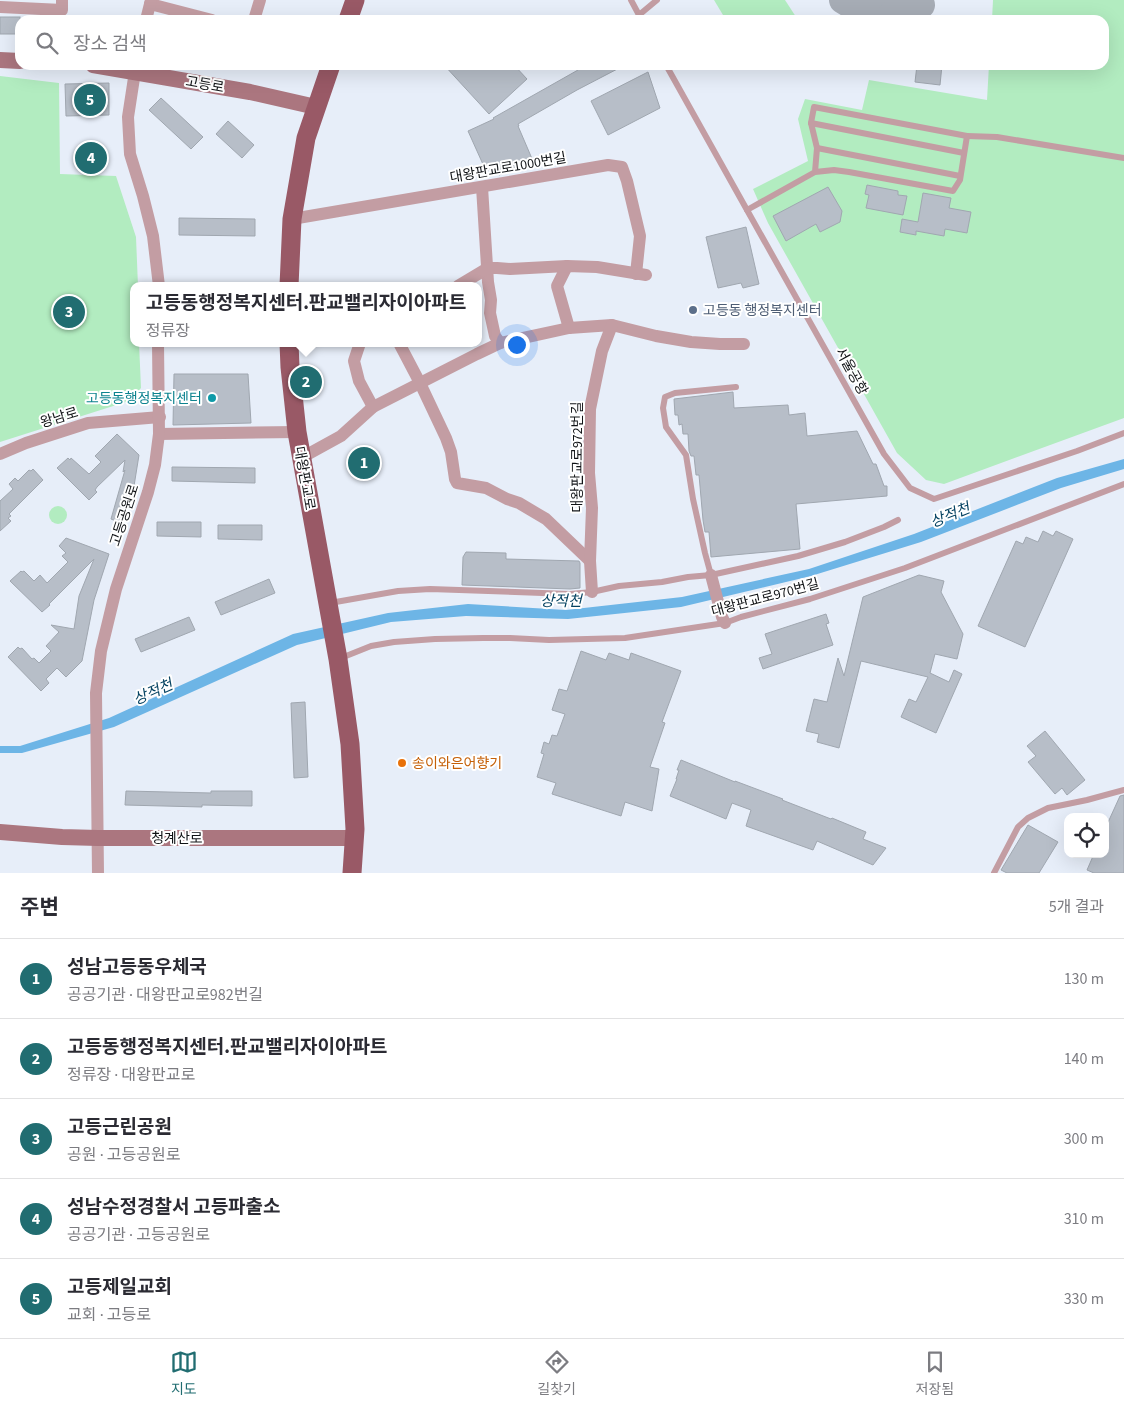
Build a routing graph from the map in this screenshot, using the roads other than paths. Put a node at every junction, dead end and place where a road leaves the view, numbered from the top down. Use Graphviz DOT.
graph roads {
  1 [pos="62,0"];
  2 [pos="260,0"];
  3 [pos="355,0"];
  4 [pos="631,0"];
  5 [pos="657,0"];
  6 [pos="150,2"];
  7 [pos="0,7"];
  8 [pos="147,15"];
  9 [pos="195,15"];
  10 [pos="256,15"];
  11 [pos="350,15"];
  12 [pos="638,15"];
  13 [pos="643,15"];
  14 [pos="0,60"];
  15 [pos="15,61"];
  16 [pos="135,70"];
  17 [pos="140,70"];
  18 [pos="329,70"];
  19 [pos="669,70"];
  20 [pos="316,107"];
  21 [pos="811,123"];
  22 [pos="967,136"];
  23 [pos="818,148"];
  24 [pos="964,153"];
  25 [pos="1124,158"];
  26 [pos="815,172"];
  27 [pos="960,176"];
  28 [pos="482,187"];
  29 [pos="747,210"];
  30 [pos="292,219"];
  31 [pos="567,266"];
  32 [pos="488,268"];
  33 [pos="159,282"];
  34 [pos="289,282"];
  35 [pos="465,282"];
  36 [pos="612,325"];
  37 [pos="568,328"];
  38 [pos="500,343"];
  39 [pos="744,344"];
  40 [pos="158,347"];
  41 [pos="289,347"];
  42 [pos="359,347"];
  43 [pos="401,347"];
  44 [pos="420,383"];
  45 [pos="736,387"];
  46 [pos="373,407"];
  47 [pos="160,417"];
  48 [pos="297,432"];
  49 [pos="1124,433"];
  50 [pos="159,434"];
  51 [pos="0,454"];
  52 [pos="301,458"];
  53 [pos="1124,484"];
  54 [pos="898,520"];
  55 [pos="590,562"];
  56 [pos="712,577"];
  57 [pos="592,592"];
  58 [pos="328,608"];
  59 [pos="724,620"];
  60 [pos="337,656"];
  61 [pos="1124,790"];
  62 [pos="0,832"];
  63 [pos="98,838"];
  64 [pos="354,838"];
  65 [pos="98,873"];
  66 [pos="352,873"];
  67 [pos="994,873"];
  1 -- 7 [label="street"];
  2 -- 10 [label="street"];
  3 -- 11 [label="main road"];
  4 -- 12 [label="lane"];
  5 -- 13 [label="lane"];
  6 -- 8 [label="street"];
  6 -- 9 [label="street"];
  14 -- 15 [label="main road"];
  16 -- 33 [label="street"];
  17 -- 20 [label="main road, 고등로"];
  18 -- 20 [label="main road"];
  19 -- 29 [label="lane, 서울공항"];
  20 -- 30 [label="main road"];
  21 -- 22 [label="lane"];
  21 -- 23 [label="lane"];
  21 -- 24 [label="lane"];
  22 -- 24 [label="lane"];
  22 -- 25 [label="lane"];
  23 -- 26 [label="lane"];
  23 -- 27 [label="lane"];
  24 -- 27 [label="lane"];
  26 -- 27 [label="lane"];
  26 -- 29 [label="lane"];
  28 -- 30 [label="street, 대왕판교로1000번길"];
  28 -- 31 [label="street, 대왕판교로1000번길"];
  28 -- 32 [label="street"];
  29 -- 49 [label="lane, 서울공항"];
  30 -- 34 [label="main road"];
  31 -- 32 [label="street"];
  31 -- 37 [label="street"];
  32 -- 35 [label="street"];
  32 -- 38 [label="street"];
  36 -- 37 [label="street"];
  36 -- 39 [label="street"];
  36 -- 55 [label="street, 대왕판교로972번길"];
  37 -- 38 [label="street"];
  38 -- 44 [label="street"];
  40 -- 47 [label="street, 고등공원로"];
  41 -- 48 [label="main road, 대왕판교로"];
  42 -- 46 [label="street"];
  43 -- 44 [label="street"];
  44 -- 46 [label="street"];
  44 -- 55 [label="street"];
  45 -- 56 [label="lane"];
  46 -- 52 [label="street"];
  47 -- 50 [label="street, 고등공원로"];
  47 -- 51 [label="street, 왕남로"];
  48 -- 50 [label="street"];
  48 -- 52 [label="main road, 대왕판교로"];
  50 -- 63 [label="street, 고등공원로"];
  52 -- 58 [label="main road, 대왕판교로"];
  53 -- 59 [label="lane, 대왕판교로970번길"];
  54 -- 56 [label="lane"];
  55 -- 57 [label="street, 대왕판교로972번길"];
  56 -- 57 [label="lane"];
  56 -- 59 [label="street"];
  57 -- 58 [label="lane"];
  58 -- 60 [label="main road, 대왕판교로"];
  59 -- 60 [label="lane, 대왕판교로970번길"];
  60 -- 64 [label="main road"];
  61 -- 67 [label="lane"];
  62 -- 63 [label="main road, 청계산로"];
  63 -- 64 [label="main road, 청계산로"];
  63 -- 65 [label="street"];
  64 -- 66 [label="main road"];
}
